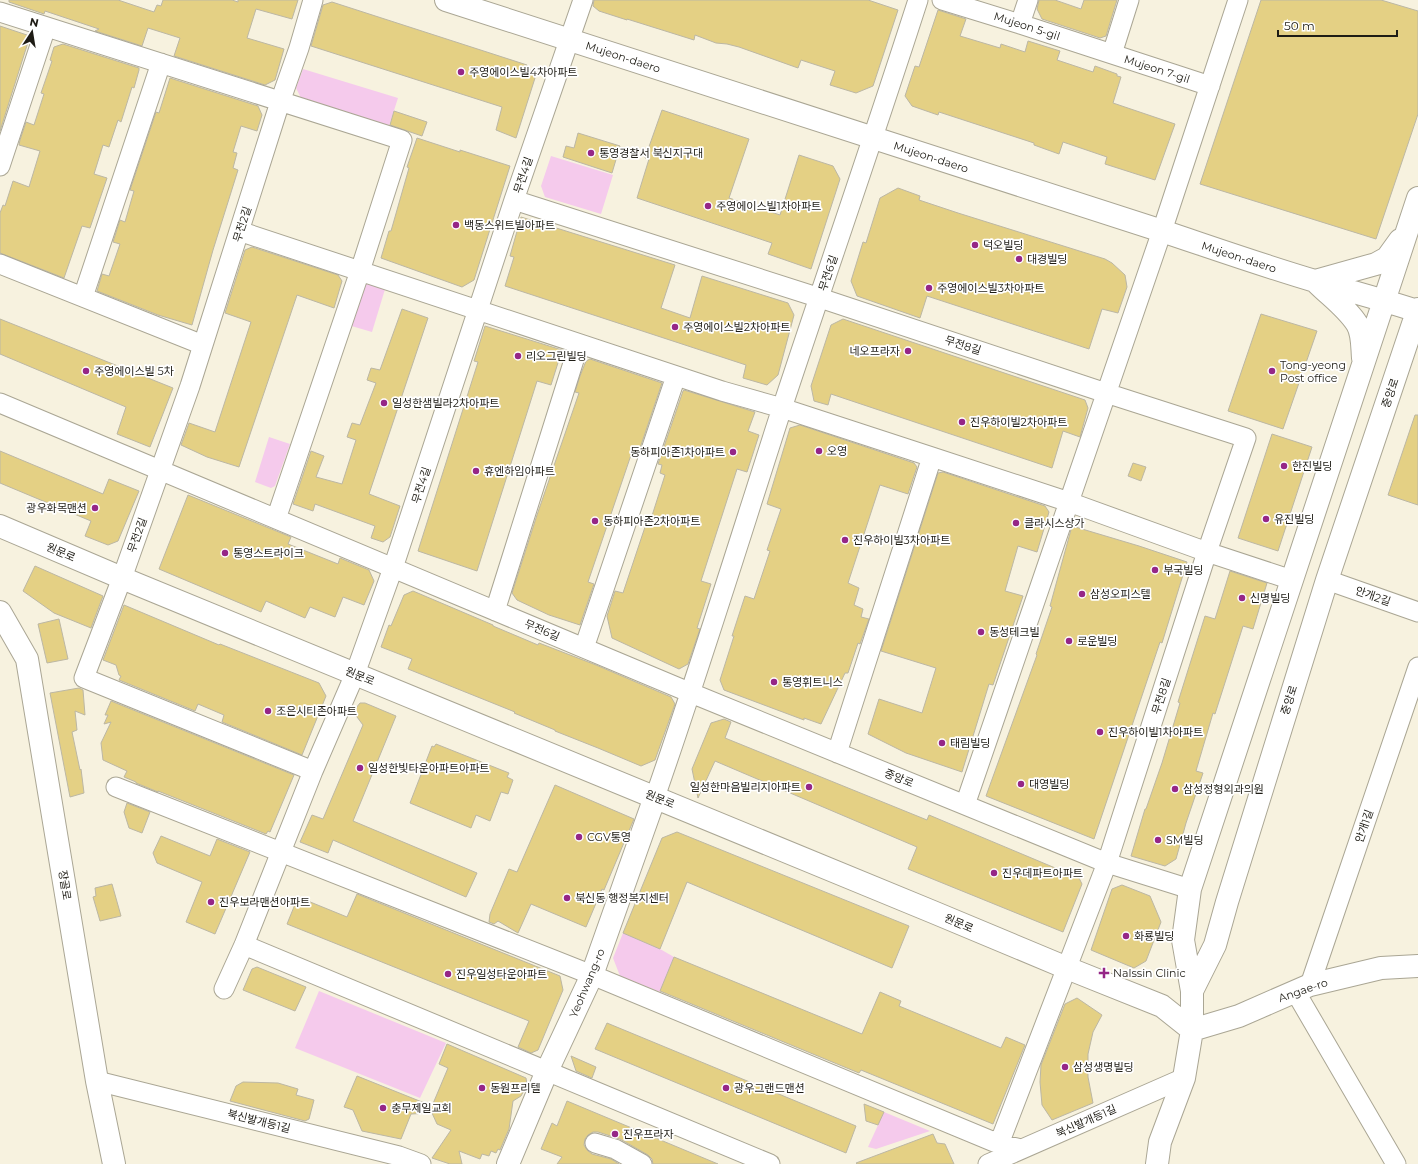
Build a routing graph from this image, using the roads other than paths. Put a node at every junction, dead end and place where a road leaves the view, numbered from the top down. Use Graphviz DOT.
graph roads {
  1 [pos="312,0"];
  2 [pos="446,0"];
  3 [pos="583,0"];
  4 [pos="918,0"];
  5 [pos="942,0"];
  6 [pos="1028,0"];
  7 [pos="1129,0"];
  8 [pos="1238,0"];
  9 [pos="0,12"];
  10 [pos="1020,24"];
  11 [pos="46,27"];
  12 [pos="570,39"];
  13 [pos="1112,54"];
  14 [pos="161,63"];
  15 [pos="1210,86"];
  16 [pos="280,102"];
  17 [pos="873,138"];
  18 [pos="0,166"];
  19 [pos="1418,198"];
  20 [pos="514,200"];
  21 [pos="1407,229"];
  22 [pos="239,231"];
  23 [pos="1162,231"];
  24 [pos="0,264"];
  25 [pos="360,271"];
  26 [pos="1315,281"];
  27 [pos="82,297"];
  28 [pos="820,298"];
  29 [pos="1383,300"];
  30 [pos="478,310"];
  31 [pos="1418,311"];
  32 [pos="578,344"];
  33 [pos="204,345"];
  34 [pos="1363,364"];
  35 [pos="676,376"];
  36 [pos="1106,393"];
  37 [pos="0,403"];
  38 [pos="782,408"];
  39 [pos="932,457"];
  40 [pos="161,470"];
  41 [pos="1069,502"];
  42 [pos="276,519"];
  43 [pos="0,526"];
  44 [pos="1207,552"];
  45 [pos="393,568"];
  46 [pos="122,578"];
  47 [pos="1292,580"];
  48 [pos="1327,580"];
  49 [pos="495,611"];
  50 [pos="0,612"];
  51 [pos="1418,612"];
  52 [pos="584,648"];
  53 [pos="1418,667"];
  54 [pos="355,674"];
  55 [pos="691,693"];
  56 [pos="837,753"];
  57 [pos="313,771"];
  58 [pos="116,787"];
  59 [pos="655,797"];
  60 [pos="965,805"];
  61 [pos="281,851"];
  62 [pos="1107,863"];
  63 [pos="1190,890"];
  64 [pos="244,945"];
  65 [pos="1418,966"];
  66 [pos="1067,968"];
  67 [pos="592,975"];
  68 [pos="1303,988"];
  69 [pos="224,989"];
  70 [pos="1192,991"];
  71 [pos="1192,1030"];
  72 [pos="547,1071"];
  73 [pos="1184,1078"];
  74 [pos="97,1081"];
  75 [pos="595,1143"];
  76 [pos="999,1144"];
  77 [pos="1021,1150"];
  78 [pos="114,1164"];
  79 [pos="421,1164"];
  80 [pos="508,1164"];
  81 [pos="642,1164"];
  82 [pos="770,1164"];
  83 [pos="988,1164"];
  84 [pos="1157,1164"];
  85 [pos="1396,1164"];
  1 -- 16 [label="street, 무전2길"];
  2 -- 12 [label="street, Mujeon-daero"];
  3 -- 12 [label="street, 무전4길"];
  4 -- 17 [label="street"];
  5 -- 10 [label="street, Mujeon 5-gil"];
  6 -- 10 [label="street"];
  7 -- 13 [label="street, Mujeon 7-gil"];
  8 -- 15 [label="street"];
  9 -- 11 [label="street"];
  10 -- 13 [label="street, Mujeon 5-gil"];
  11 -- 14 [label="street"];
  11 -- 18 [label="street"];
  12 -- 17 [label="street, Mujeon-daero"];
  12 -- 20 [label="street, 무전4길"];
  13 -- 15 [label="street, Mujeon 7-gil"];
  14 -- 16 [label="street"];
  14 -- 27 [label="street"];
  15 -- 23 [label="street"];
  16 -- 22 [label="street, 무전2길"];
  16 -- 25 [label="street"];
  17 -- 23 [label="street, Mujeon-daero"];
  17 -- 28 [label="street, 무전6길"];
  19 -- 21 [label="street"];
  20 -- 28 [label="street, 무전8길"];
  20 -- 30 [label="street, 무전4길"];
  21 -- 26 [label="street"];
  21 -- 29 [label="street"];
  22 -- 25 [label="street"];
  22 -- 33 [label="street, 무전2길"];
  23 -- 26 [label="street, Mujeon-daero"];
  23 -- 36 [label="street"];
  24 -- 27 [label="street"];
  25 -- 30 [label="street"];
  25 -- 42 [label="street"];
  26 -- 29 [label="street, Mujeon-daero"];
  26 -- 34 [label="street"];
  27 -- 33 [label="street"];
  28 -- 36 [label="street, 무전8길"];
  28 -- 38 [label="street, 무전6길"];
  29 -- 31 [label="street, Mujeon-daero"];
  29 -- 34 [label="street"];
  30 -- 32 [label="street"];
  30 -- 45 [label="street, 무전4길"];
  31 -- 48 [label="street, 중앙로"];
  32 -- 35 [label="street"];
  32 -- 49 [label="street"];
  33 -- 40 [label="street, 무전2길"];
  34 -- 47 [label="street"];
  35 -- 38 [label="street"];
  35 -- 52 [label="street"];
  36 -- 41 [label="street"];
  36 -- 44 [label="street, 무전8길"];
  37 -- 40 [label="street"];
  38 -- 39 [label="street"];
  38 -- 55 [label="street, 무전6길"];
  39 -- 41 [label="street"];
  39 -- 56 [label="street"];
  40 -- 42 [label="street"];
  40 -- 46 [label="street, 무전2길"];
  41 -- 44 [label="street"];
  41 -- 60 [label="street"];
  42 -- 45 [label="street"];
  43 -- 46 [label="street, 원문로"];
  44 -- 47 [label="street"];
  44 -- 62 [label="street, 무전8길"];
  45 -- 49 [label="street, 무전6길"];
  45 -- 54 [label="street, 무전4길"];
  46 -- 54 [label="street, 원문로"];
  46 -- 57 [label="street"];
  47 -- 63 [label="street"];
  48 -- 51 [label="street, 안개2길"];
  48 -- 70 [label="street, 중앙로"];
  49 -- 52 [label="street, 무전6길"];
  50 -- 74 [label="street, 장골로"];
  52 -- 55 [label="street, 무전6길"];
  53 -- 68 [label="street, 안개1길"];
  54 -- 57 [label="street, 무전4길"];
  54 -- 59 [label="street, 원문로"];
  55 -- 56 [label="street, 중앙로"];
  55 -- 59 [label="street, 무전6길"];
  56 -- 60 [label="street, 중앙로"];
  57 -- 61 [label="street, 무전4길"];
  58 -- 61 [label="street"];
  59 -- 66 [label="street, 원문로"];
  59 -- 67 [label="street, Yeohwang-ro"];
  60 -- 62 [label="street, 중앙로"];
  61 -- 64 [label="street, 무전4길"];
  61 -- 67 [label="street"];
  62 -- 63 [label="street, 중앙로"];
  62 -- 66 [label="street"];
  63 -- 70 [label="street"];
  64 -- 69 [label="street, 무전4길"];
  64 -- 72 [label="street"];
  65 -- 68 [label="street, Angae-ro"];
  66 -- 71 [label="street, 원문로"];
  66 -- 76 [label="street"];
  67 -- 72 [label="street, Yeohwang-ro"];
  67 -- 76 [label="street"];
  68 -- 71 [label="street, Angae-ro"];
  68 -- 85 [label="street"];
  70 -- 71 [label="street"];
  71 -- 73 [label="street"];
  72 -- 80 [label="street, Yeohwang-ro"];
  72 -- 82 [label="street"];
  73 -- 77 [label="street, 북신발개등1길"];
  73 -- 84 [label="street"];
  74 -- 78 [label="street, 장골로"];
  74 -- 79 [label="street, 북신발개등1길"];
  75 -- 81 [label="street"];
  76 -- 77 [label="street"];
  77 -- 83 [label="street, 북신발개등1길"];
}
